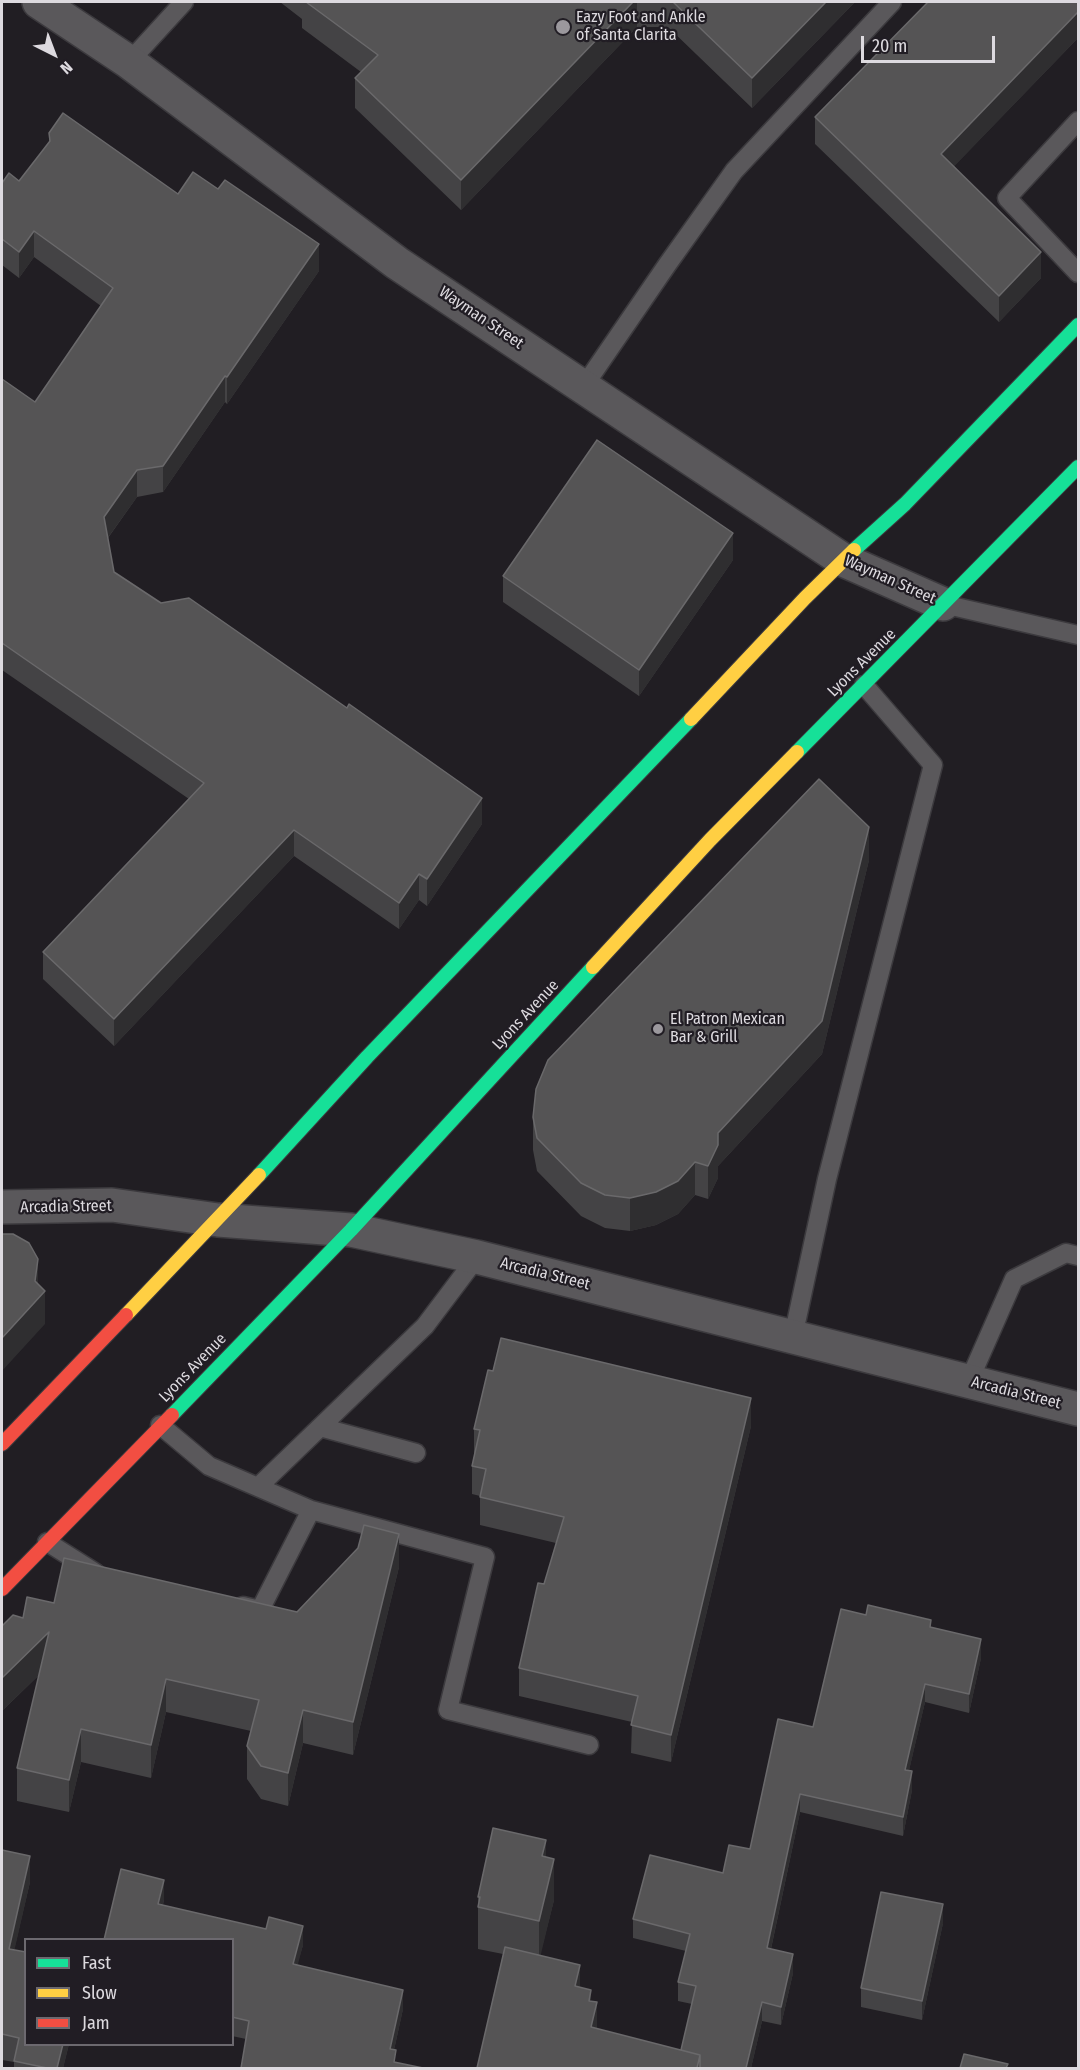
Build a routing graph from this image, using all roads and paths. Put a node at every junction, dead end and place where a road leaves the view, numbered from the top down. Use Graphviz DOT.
graph roads {
  1 [pos="39,2"];
  2 [pos="184,2"];
  3 [pos="892,2"];
  4 [pos="129,62"];
  5 [pos="1078,121"];
  6 [pos="1078,273"];
  7 [pos="1078,325"];
  8 [pos="584,386"];
  9 [pos="1078,466"];
  10 [pos="843,560"];
  11 [pos="943,604"];
  12 [pos="1078,635"];
  13 [pos="864,685"];
  14 [pos="2,1207"];
  15 [pos="218,1220"];
  16 [pos="351,1230"];
  17 [pos="1078,1256"];
  18 [pos="477,1257"];
  19 [pos="794,1337"];
  20 [pos="969,1381"];
  21 [pos="1078,1409"];
  22 [pos="160,1425"];
  23 [pos="320,1427"];
  24 [pos="2,1444"];
  25 [pos="416,1453"];
  26 [pos="258,1487"];
  27 [pos="311,1510"];
  28 [pos="47,1542"];
  29 [pos="117,1578"];
  30 [pos="2,1589"];
  31 [pos="227,1602"];
  32 [pos="589,1745"];
  1 -- 4 [label="street, Wayman Street"];
  2 -- 4 [label="lane"];
  3 -- 8 [label="lane"];
  4 -- 8 [label="street, Wayman Street"];
  5 -- 6 [label="lane"];
  7 -- 10 [label="main road"];
  8 -- 10 [label="street, Wayman Street"];
  9 -- 11 [label="main road, Lyons Avenue"];
  10 -- 11 [label="street, Wayman Street"];
  10 -- 15 [label="main road"];
  11 -- 12 [label="lane"];
  11 -- 13 [label="main road, Lyons Avenue"];
  13 -- 16 [label="main road, Lyons Avenue"];
  13 -- 19 [label="lane"];
  14 -- 15 [label="street, Arcadia Street"];
  15 -- 16 [label="street, Arcadia Street"];
  15 -- 24 [label="main road"];
  16 -- 18 [label="street, Arcadia Street"];
  16 -- 22 [label="main road, Lyons Avenue"];
  17 -- 20 [label="lane"];
  18 -- 19 [label="street, Arcadia Street"];
  18 -- 23 [label="lane"];
  19 -- 20 [label="street, Arcadia Street"];
  20 -- 21 [label="street, Arcadia Street"];
  22 -- 26 [label="lane"];
  22 -- 28 [label="main road, Lyons Avenue"];
  23 -- 25 [label="lane"];
  23 -- 26 [label="lane"];
  26 -- 27 [label="lane"];
  27 -- 31 [label="lane"];
  27 -- 32 [label="lane"];
  28 -- 29 [label="lane"];
  28 -- 30 [label="main road, Lyons Avenue"];
}
